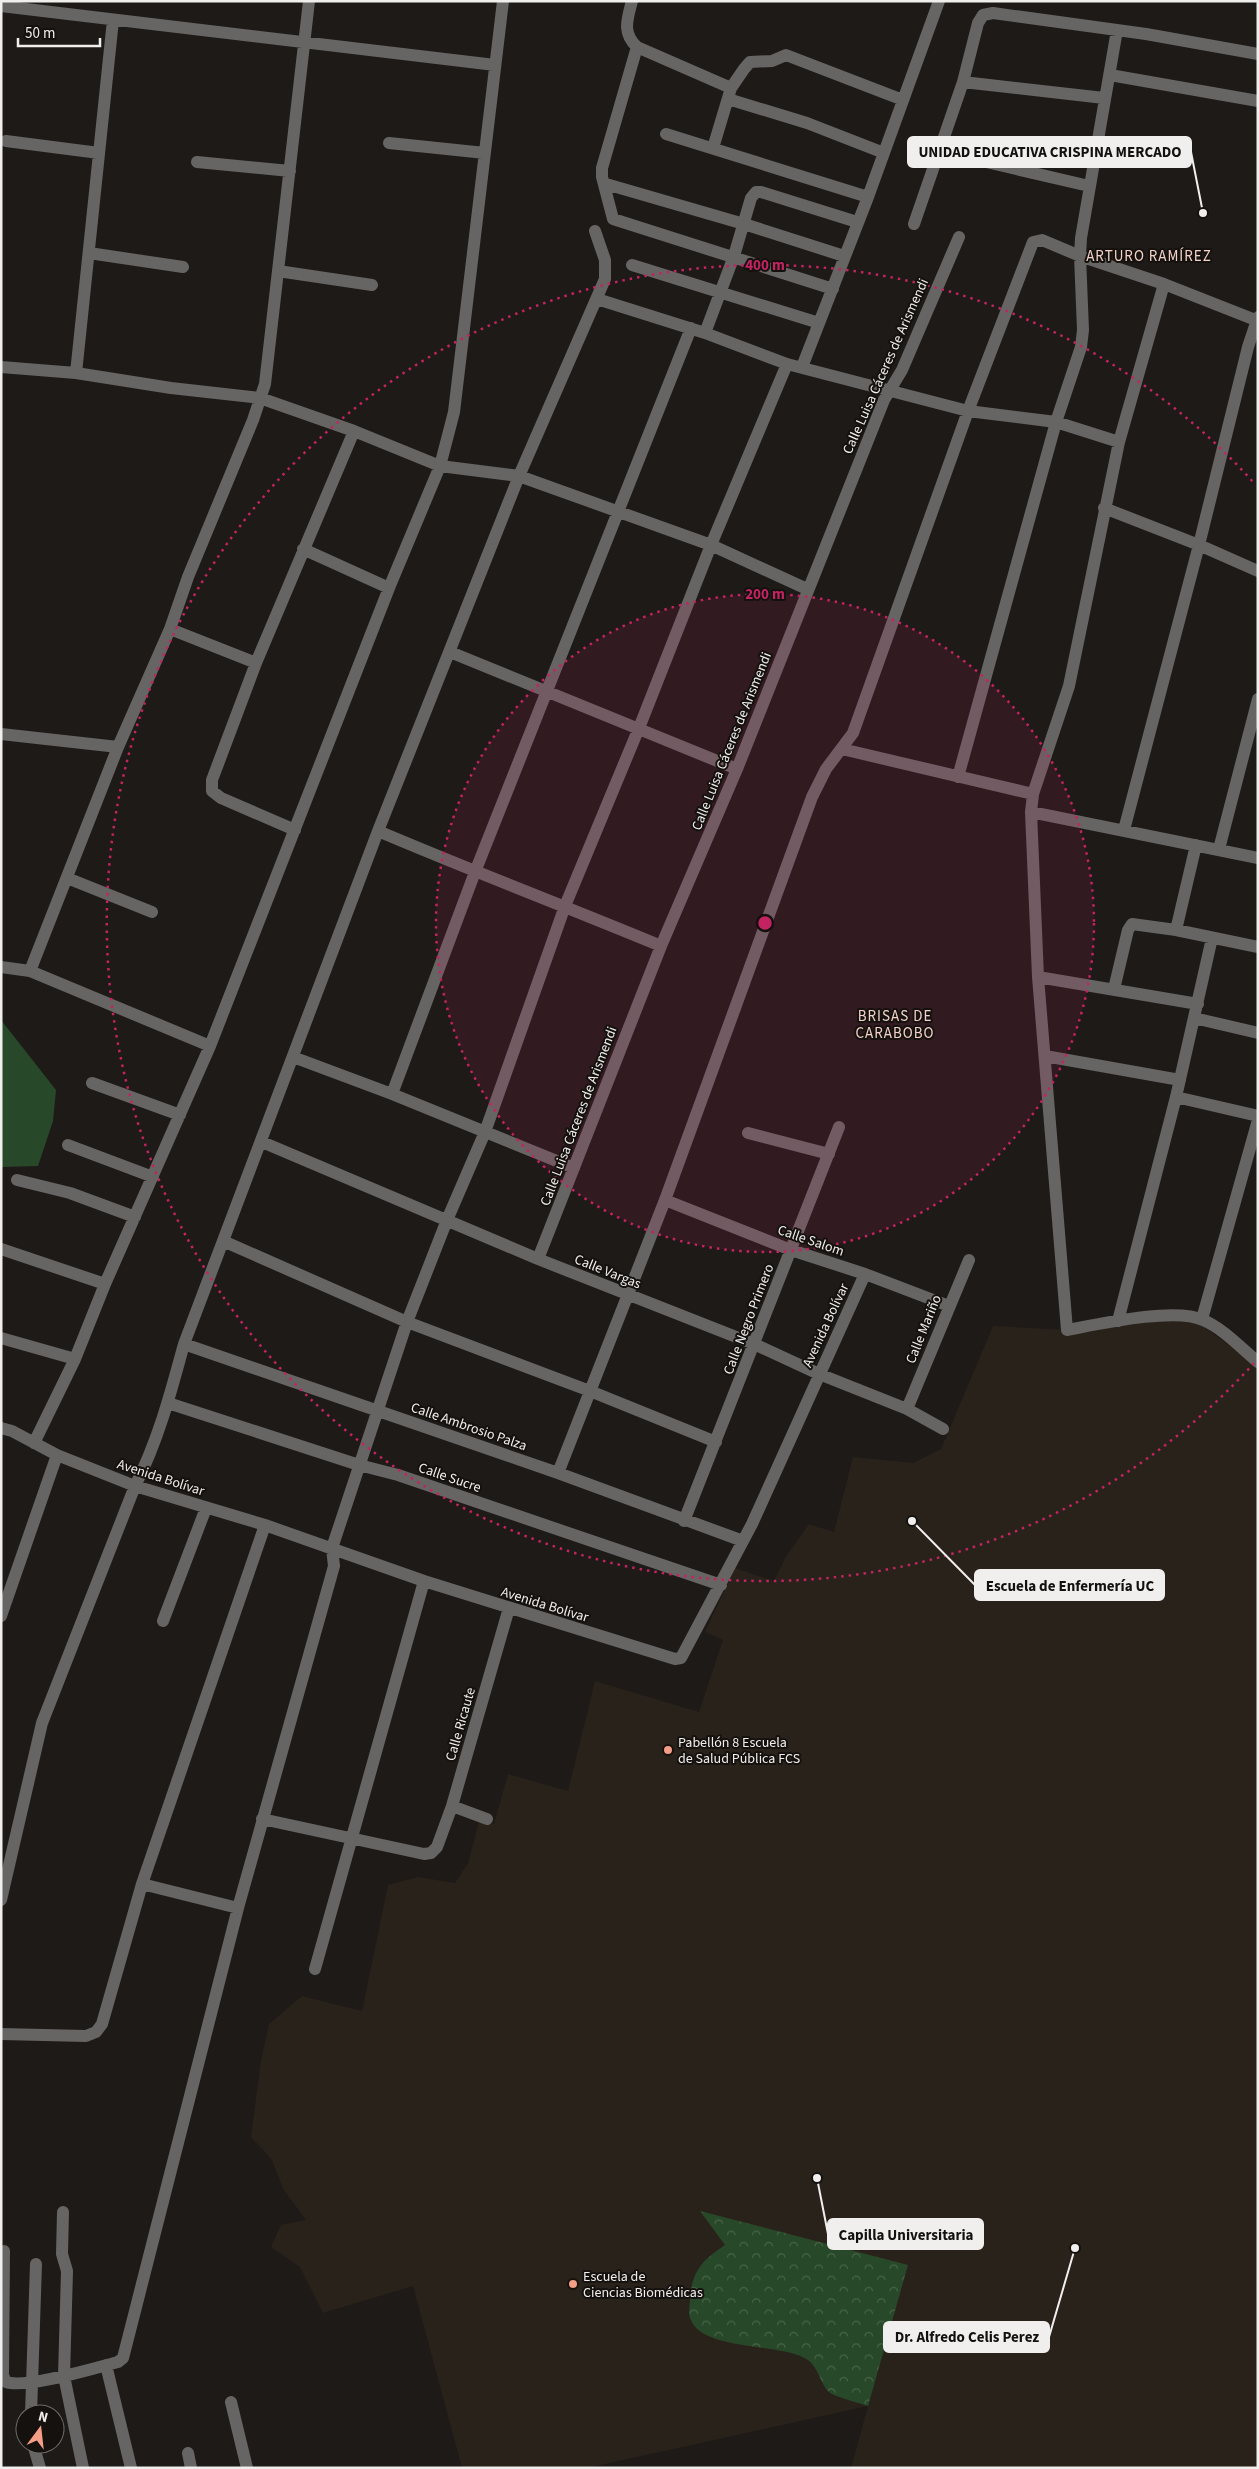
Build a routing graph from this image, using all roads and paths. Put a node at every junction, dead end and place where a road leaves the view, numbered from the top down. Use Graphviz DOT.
graph roads {
  1 [pos="309,1"];
  2 [pos="503,1"];
  3 [pos="632,1"];
  4 [pos="939,1"];
  5 [pos="1,6"];
  6 [pos="113,20"];
  7 [pos="1117,30"];
  8 [pos="304,44"];
  9 [pos="637,47"];
  10 [pos="1258,54"];
  11 [pos="495,66"];
  12 [pos="1110,76"];
  13 [pos="963,82"];
  14 [pos="729,94"];
  15 [pos="1104,98"];
  16 [pos="903,100"];
  17 [pos="1258,101"];
  18 [pos="666,134"];
  19 [pos="6,142"];
  20 [pos="389,143"];
  21 [pos="713,148"];
  22 [pos="939,151"];
  23 [pos="99,153"];
  24 [pos="485,153"];
  25 [pos="884,153"];
  26 [pos="197,162"];
  27 [pos="290,171"];
  28 [pos="606,184"];
  29 [pos="1089,186"];
  30 [pos="868,198"];
  31 [pos="857,222"];
  32 [pos="744,224"];
  33 [pos="914,224"];
  34 [pos="595,231"];
  35 [pos="959,237"];
  36 [pos="89,253"];
  37 [pos="734,256"];
  38 [pos="844,256"];
  39 [pos="1080,256"];
  40 [pos="632,265"];
  41 [pos="183,267"];
  42 [pos="278,271"];
  43 [pos="1164,284"];
  44 [pos="372,285"];
  45 [pos="832,289"];
  46 [pos="719,291"];
  47 [pos="597,299"];
  48 [pos="1257,320"];
  49 [pos="819,323"];
  50 [pos="691,328"];
  51 [pos="705,333"];
  52 [pos="787,364"];
  53 [pos="1,367"];
  54 [pos="802,367"];
  55 [pos="76,373"];
  56 [pos="890,389"];
  57 [pos="260,398"];
  58 [pos="968,411"];
  59 [pos="1056,422"];
  60 [pos="354,430"];
  61 [pos="1119,442"];
  62 [pos="440,466"];
  63 [pos="520,476"];
  64 [pos="1104,508"];
  65 [pos="618,513"];
  66 [pos="711,545"];
  67 [pos="1199,545"];
  68 [pos="303,550"];
  69 [pos="1258,571"];
  70 [pos="389,588"];
  71 [pos="807,589"];
  72 [pos="170,629"];
  73 [pos="450,652"];
  74 [pos="256,663"];
  75 [pos="547,692"];
  76 [pos="1258,700"];
  77 [pos="638,730"];
  78 [pos="1,734"];
  79 [pos="118,747"];
  80 [pos="842,749"];
  81 [pos="737,769"];
  82 [pos="958,777"];
  83 [pos="1033,794"];
  84 [pos="1031,812"];
  85 [pos="295,830"];
  86 [pos="1124,830"];
  87 [pos="378,831"];
  88 [pos="1196,845"];
  89 [pos="1219,849"];
  90 [pos="1258,858"];
  91 [pos="475,872"];
  92 [pos="67,878"];
  93 [pos="564,906"];
  94 [pos="152,912"];
  95 [pos="1176,930"];
  96 [pos="1212,938"];
  97 [pos="661,946"];
  98 [pos="1258,947"];
  99 [pos="1,967"];
  100 [pos="30,971"];
  101 [pos="1038,977"];
  102 [pos="1114,989"];
  103 [pos="1198,1004"];
  104 [pos="1194,1018"];
  105 [pos="1258,1033"];
  106 [pos="210,1046"];
  107 [pos="1046,1056"];
  108 [pos="293,1057"];
  109 [pos="1180,1080"];
  110 [pos="92,1083"];
  111 [pos="392,1094"];
  112 [pos="1176,1097"];
  113 [pos="180,1115"];
  114 [pos="1258,1116"];
  115 [pos="1258,1120"];
  116 [pos="839,1127"];
  117 [pos="485,1132"];
  118 [pos="748,1133"];
  119 [pos="262,1142"];
  120 [pos="68,1145"];
  121 [pos="829,1154"];
  122 [pos="574,1168"];
  123 [pos="152,1177"];
  124 [pos="17,1180"];
  125 [pos="665,1200"];
  126 [pos="135,1217"];
  127 [pos="447,1220"];
  128 [pos="223,1241"];
  129 [pos="1,1249"];
  130 [pos="791,1250"];
  131 [pos="538,1259"];
  132 [pos="969,1260"];
  133 [pos="865,1274"];
  134 [pos="105,1284"];
  135 [pos="627,1295"];
  136 [pos="949,1306"];
  137 [pos="1202,1319"];
  138 [pos="1118,1321"];
  139 [pos="408,1322"];
  140 [pos="1,1338"];
  141 [pos="184,1344"];
  142 [pos="754,1344"];
  143 [pos="75,1359"];
  144 [pos="1258,1362"];
  145 [pos="819,1374"];
  146 [pos="590,1391"];
  147 [pos="168,1403"];
  148 [pos="907,1410"];
  149 [pos="378,1411"];
  150 [pos="1,1428"];
  151 [pos="943,1429"];
  152 [pos="716,1442"];
  153 [pos="34,1443"];
  154 [pos="57,1455"];
  155 [pos="359,1465"];
  156 [pos="558,1473"];
  157 [pos="134,1486"];
  158 [pos="206,1508"];
  159 [pos="684,1521"];
  160 [pos="265,1525"];
  161 [pos="743,1541"];
  162 [pos="332,1548"];
  163 [pos="424,1581"];
  164 [pos="721,1585"];
  165 [pos="509,1608"];
  166 [pos="1,1616"];
  167 [pos="162,1621"];
  168 [pos="452,1806"];
  169 [pos="262,1819"];
  170 [pos="487,1819"];
  171 [pos="350,1837"];
  172 [pos="142,1884"];
  173 [pos="1,1900"];
  174 [pos="238,1908"];
  175 [pos="315,1969"];
  176 [pos="1,2034"];
  177 [pos="63,2212"];
  178 [pos="4,2251"];
  179 [pos="36,2264"];
  180 [pos="106,2365"];
  181 [pos="64,2376"];
  182 [pos="30,2381"];
  183 [pos="231,2402"];
  184 [pos="31,2404"];
  185 [pos="188,2453"];
  186 [pos="36,2454"];
  187 [pos="40,2468"];
  188 [pos="83,2468"];
  189 [pos="131,2468"];
  190 [pos="190,2468"];
  191 [pos="247,2468"];
  1 -- 8 [label="street"];
  2 -- 11 [label="street"];
  3 -- 9 [label="street"];
  4 -- 16 [label="street"];
  5 -- 6 [label="street"];
  6 -- 8 [label="street"];
  6 -- 23 [label="street"];
  7 -- 10 [label="street"];
  7 -- 12 [label="street"];
  7 -- 13 [label="street"];
  8 -- 11 [label="street"];
  8 -- 27 [label="street"];
  9 -- 14 [label="street"];
  9 -- 28 [label="street"];
  11 -- 24 [label="street"];
  12 -- 15 [label="street"];
  12 -- 17 [label="street"];
  13 -- 15 [label="street"];
  13 -- 22 [label="street"];
  14 -- 16 [label="street"];
  14 -- 21 [label="street"];
  14 -- 25 [label="street"];
  15 -- 29 [label="street"];
  16 -- 25 [label="street"];
  18 -- 21 [label="street"];
  19 -- 23 [label="street"];
  20 -- 24 [label="street"];
  21 -- 30 [label="street"];
  22 -- 29 [label="street"];
  22 -- 33 [label="street"];
  23 -- 36 [label="street"];
  24 -- 62 [label="street"];
  25 -- 30 [label="street"];
  26 -- 27 [label="street"];
  27 -- 42 [label="street"];
  28 -- 32 [label="street"];
  28 -- 37 [label="street"];
  29 -- 39 [label="street"];
  30 -- 31 [label="street"];
  31 -- 32 [label="street"];
  31 -- 38 [label="street"];
  32 -- 37 [label="street"];
  32 -- 38 [label="street"];
  34 -- 47 [label="street"];
  35 -- 56 [label="street, Calle Luisa Cáceres de Arismendi"];
  36 -- 41 [label="street"];
  36 -- 55 [label="street"];
  37 -- 45 [label="street"];
  37 -- 46 [label="street"];
  38 -- 45 [label="street"];
  39 -- 43 [label="street"];
  39 -- 58 [label="street"];
  39 -- 59 [label="street"];
  40 -- 46 [label="street"];
  42 -- 44 [label="street"];
  42 -- 57 [label="street"];
  43 -- 48 [label="street"];
  43 -- 61 [label="street"];
  45 -- 49 [label="street"];
  46 -- 49 [label="street"];
  46 -- 51 [label="street"];
  47 -- 50 [label="street"];
  47 -- 63 [label="street"];
  48 -- 67 [label="street"];
  49 -- 54 [label="street"];
  50 -- 51 [label="street"];
  50 -- 65 [label="street"];
  51 -- 52 [label="street"];
  52 -- 54 [label="street"];
  52 -- 66 [label="street"];
  53 -- 55 [label="street"];
  54 -- 56 [label="street"];
  55 -- 57 [label="street"];
  56 -- 58 [label="street"];
  56 -- 71 [label="street, Calle Luisa Cáceres de Arismendi"];
  57 -- 60 [label="street"];
  57 -- 72 [label="street"];
  58 -- 59 [label="street"];
  58 -- 80 [label="street"];
  59 -- 61 [label="street"];
  59 -- 82 [label="street"];
  60 -- 62 [label="street"];
  60 -- 68 [label="street"];
  61 -- 64 [label="street"];
  62 -- 63 [label="street"];
  62 -- 70 [label="street"];
  63 -- 65 [label="street"];
  63 -- 73 [label="street"];
  64 -- 67 [label="street"];
  64 -- 83 [label="street"];
  65 -- 66 [label="street"];
  65 -- 75 [label="street"];
  66 -- 71 [label="street"];
  66 -- 77 [label="street"];
  67 -- 69 [label="street"];
  67 -- 86 [label="street"];
  68 -- 70 [label="street"];
  68 -- 74 [label="street"];
  70 -- 85 [label="street"];
  71 -- 81 [label="street, Calle Luisa Cáceres de Arismendi"];
  72 -- 74 [label="street"];
  72 -- 79 [label="street"];
  73 -- 75 [label="street"];
  73 -- 87 [label="street"];
  74 -- 85 [label="street"];
  75 -- 77 [label="street"];
  75 -- 91 [label="street"];
  76 -- 89 [label="street"];
  77 -- 81 [label="street"];
  77 -- 93 [label="street"];
  78 -- 79 [label="street"];
  79 -- 92 [label="street"];
  80 -- 82 [label="street"];
  80 -- 125 [label="street"];
  81 -- 97 [label="street, Calle Luisa Cáceres de Arismendi"];
  82 -- 83 [label="street"];
  83 -- 84 [label="street"];
  84 -- 86 [label="street"];
  84 -- 101 [label="street"];
  85 -- 106 [label="street"];
  86 -- 88 [label="street"];
  87 -- 91 [label="street"];
  87 -- 108 [label="street"];
  88 -- 89 [label="street"];
  88 -- 95 [label="street"];
  89 -- 90 [label="street"];
  91 -- 93 [label="street"];
  91 -- 111 [label="street"];
  92 -- 94 [label="street"];
  92 -- 100 [label="street"];
  93 -- 97 [label="street"];
  93 -- 117 [label="street"];
  95 -- 96 [label="street"];
  95 -- 102 [label="street"];
  96 -- 98 [label="street"];
  96 -- 103 [label="street"];
  97 -- 122 [label="street, Calle Luisa Cáceres de Arismendi"];
  99 -- 100 [label="street"];
  100 -- 106 [label="street"];
  101 -- 102 [label="street"];
  101 -- 107 [label="street"];
  102 -- 103 [label="street"];
  103 -- 104 [label="street"];
  104 -- 105 [label="street"];
  104 -- 109 [label="street"];
  106 -- 113 [label="street"];
  107 -- 109 [label="street"];
  107 -- 138 [label="street"];
  108 -- 111 [label="street"];
  108 -- 119 [label="street"];
  109 -- 112 [label="street"];
  110 -- 113 [label="street"];
  111 -- 117 [label="street"];
  112 -- 114 [label="street"];
  112 -- 138 [label="street"];
  113 -- 123 [label="street"];
  115 -- 137 [label="street"];
  116 -- 121 [label="street, Calle Negro Primero"];
  117 -- 122 [label="street"];
  117 -- 127 [label="street"];
  118 -- 121 [label="street"];
  119 -- 127 [label="street, Calle Vargas"];
  119 -- 128 [label="street"];
  120 -- 123 [label="street"];
  121 -- 130 [label="street, Calle Negro Primero"];
  122 -- 131 [label="street, Calle Luisa Cáceres de Arismendi"];
  123 -- 126 [label="street"];
  124 -- 126 [label="street"];
  125 -- 130 [label="street, Calle Salom"];
  125 -- 135 [label="street"];
  126 -- 134 [label="street"];
  127 -- 131 [label="street, Calle Vargas"];
  127 -- 139 [label="street"];
  128 -- 139 [label="street"];
  128 -- 141 [label="street"];
  129 -- 134 [label="street"];
  130 -- 133 [label="street, Calle Salom"];
  130 -- 142 [label="street, Calle Negro Primero"];
  131 -- 135 [label="street, Calle Vargas"];
  132 -- 136 [label="street, Calle Mariño"];
  133 -- 136 [label="street, Calle Salom"];
  133 -- 145 [label="street, Avenida Bolívar"];
  134 -- 143 [label="street"];
  135 -- 142 [label="street, Calle Vargas"];
  135 -- 146 [label="street"];
  136 -- 148 [label="street, Calle Mariño"];
  137 -- 138 [label="street"];
  137 -- 144 [label="street"];
  139 -- 146 [label="street"];
  139 -- 149 [label="street"];
  140 -- 143 [label="street"];
  141 -- 147 [label="street"];
  141 -- 149 [label="street, Calle Ambrosio Palza"];
  142 -- 145 [label="street, Calle Vargas"];
  142 -- 152 [label="street, Calle Negro Primero"];
  143 -- 153 [label="street"];
  145 -- 148 [label="street, Calle Vargas"];
  145 -- 161 [label="street, Avenida Bolívar"];
  146 -- 152 [label="street"];
  146 -- 156 [label="street"];
  147 -- 155 [label="street, Calle Sucre"];
  147 -- 157 [label="street"];
  148 -- 151 [label="street, Calle Vargas"];
  149 -- 155 [label="street"];
  149 -- 156 [label="street, Calle Ambrosio Palza"];
  150 -- 153 [label="street, Avenida Bolívar"];
  152 -- 159 [label="street, Calle Negro Primero"];
  153 -- 154 [label="street, Avenida Bolívar"];
  154 -- 157 [label="street, Avenida Bolívar"];
  154 -- 166 [label="street"];
  155 -- 162 [label="street"];
  155 -- 164 [label="street, Calle Sucre"];
  156 -- 159 [label="street, Calle Ambrosio Palza"];
  157 -- 158 [label="street, Avenida Bolívar"];
  157 -- 173 [label="street"];
  158 -- 160 [label="street, Avenida Bolívar"];
  158 -- 167 [label="street"];
  159 -- 161 [label="street, Calle Ambrosio Palza"];
  160 -- 162 [label="street, Avenida Bolívar"];
  160 -- 172 [label="street"];
  161 -- 164 [label="street, Avenida Bolívar"];
  162 -- 163 [label="street, Avenida Bolívar"];
  162 -- 169 [label="street"];
  163 -- 165 [label="street, Avenida Bolívar"];
  163 -- 171 [label="street"];
  164 -- 165 [label="street, Avenida Bolívar"];
  165 -- 168 [label="street, Calle Ricaute"];
  168 -- 170 [label="street"];
  168 -- 171 [label="street, Calle Ricaute"];
  169 -- 171 [label="street"];
  169 -- 174 [label="street"];
  171 -- 175 [label="street"];
  172 -- 174 [label="street"];
  172 -- 176 [label="street"];
  174 -- 180 [label="street"];
  177 -- 181 [label="street"];
  178 -- 182 [label="street"];
  179 -- 182 [label="street"];
  180 -- 181 [label="street"];
  180 -- 189 [label="street"];
  181 -- 182 [label="street"];
  181 -- 188 [label="street"];
  182 -- 184 [label="street"];
  183 -- 191 [label="street"];
  185 -- 190 [label="street"];
  186 -- 187 [label="street"];
}
